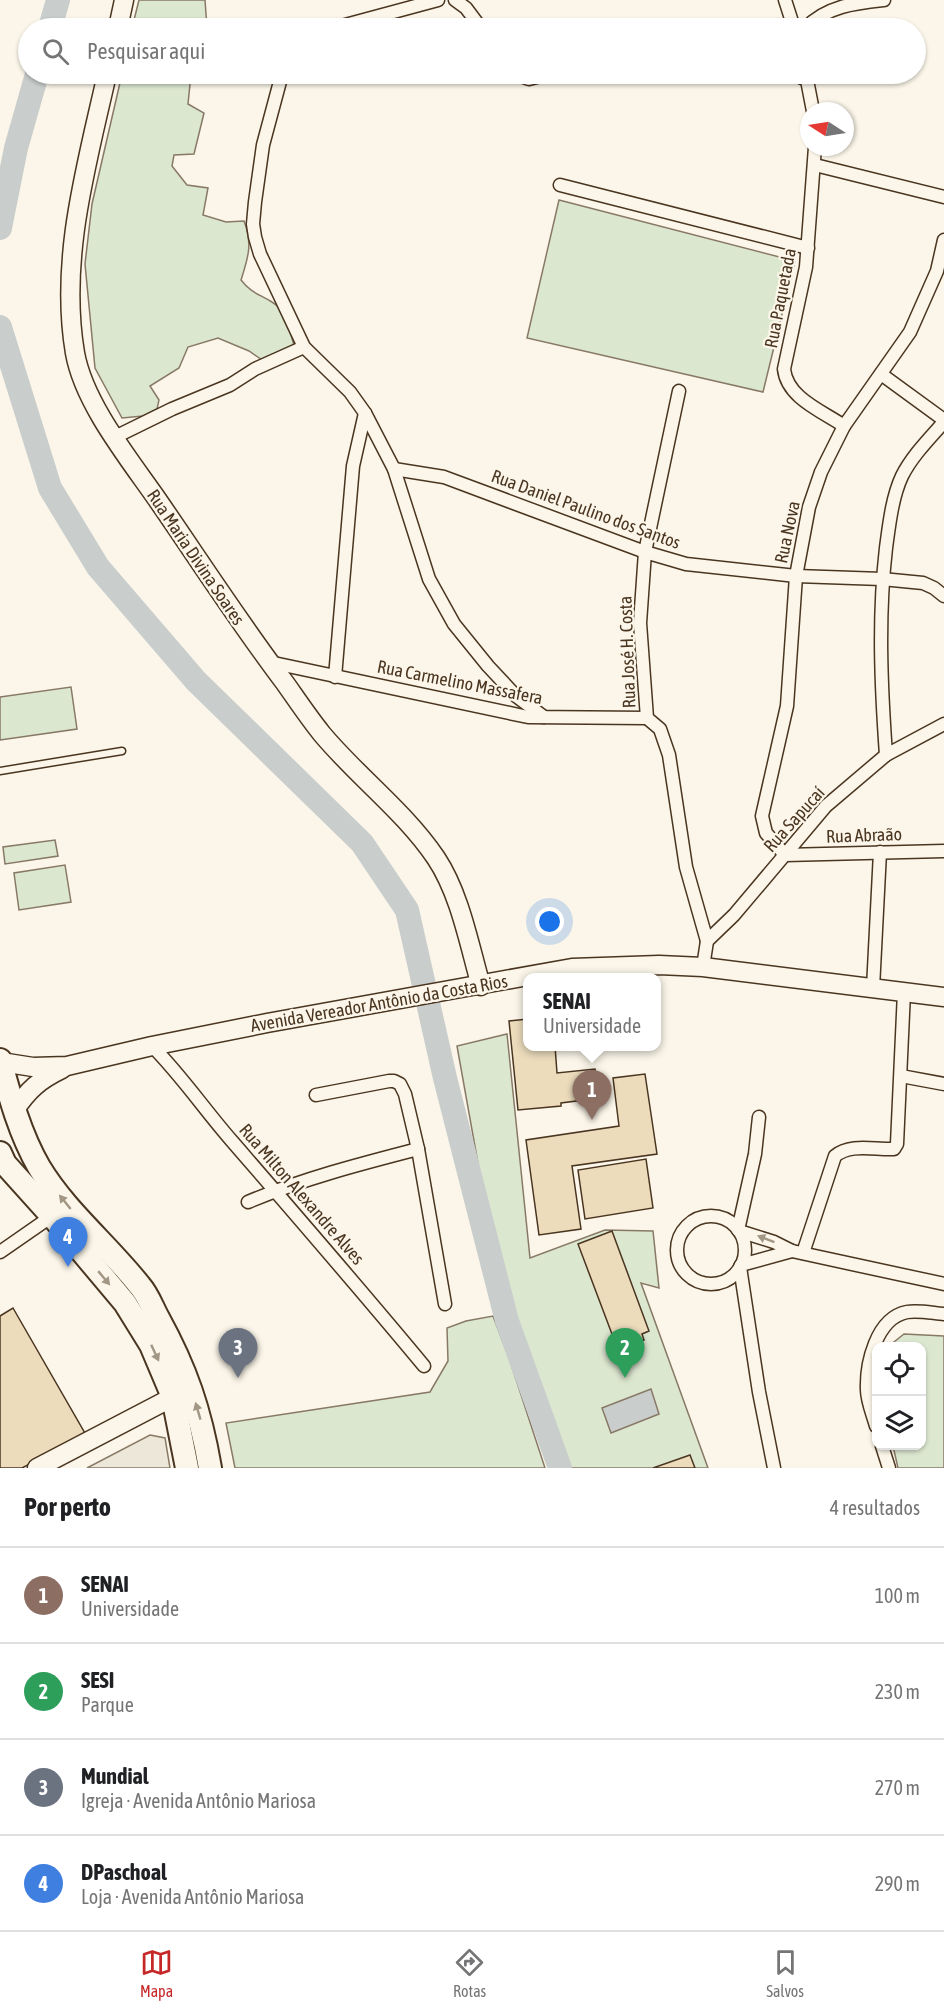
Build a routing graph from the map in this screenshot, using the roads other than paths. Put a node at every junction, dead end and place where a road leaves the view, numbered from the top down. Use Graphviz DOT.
graph roads {
  1 [pos="124,0"];
  2 [pos="438,0"];
  3 [pos="455,0"];
  4 [pos="785,0"];
  5 [pos="884,0"];
  6 [pos="120,18"];
  7 [pos="371,18"];
  8 [pos="474,18"];
  9 [pos="791,18"];
  10 [pos="819,18"];
  11 [pos="105,84"];
  12 [pos="279,84"];
  13 [pos="807,84"];
  14 [pos="811,102"];
  15 [pos="815,156"];
  16 [pos="815,165"];
  17 [pos="560,185"];
  18 [pos="944,197"];
  19 [pos="944,240"];
  20 [pos="808,248"];
  21 [pos="303,347"];
  22 [pos="881,374"];
  23 [pos="679,391"];
  24 [pos="365,413"];
  25 [pos="944,421"];
  26 [pos="844,426"];
  27 [pos="115,438"];
  28 [pos="394,469"];
  29 [pos="645,552"];
  30 [pos="796,576"];
  31 [pos="882,579"];
  32 [pos="944,596"];
  33 [pos="269,662"];
  34 [pos="335,677"];
  35 [pos="544,717"];
  36 [pos="647,717"];
  37 [pos="944,724"];
  38 [pos="122,751"];
  39 [pos="886,754"];
  40 [pos="0,771"];
  41 [pos="944,851"];
  42 [pos="879,852"];
  43 [pos="785,855"];
  44 [pos="707,941"];
  45 [pos="703,967"];
  46 [pos="546,973"];
  47 [pos="523,977"];
  48 [pos="473,987"];
  49 [pos="873,988"];
  50 [pos="904,992"];
  51 [pos="944,997"];
  52 [pos="152,1046"];
  53 [pos="67,1066"];
  54 [pos="2,1068"];
  55 [pos="901,1076"];
  56 [pos="944,1084"];
  57 [pos="316,1095"];
  58 [pos="14,1111"];
  59 [pos="759,1117"];
  60 [pos="418,1149"];
  61 [pos="2,1159"];
  62 [pos="274,1190"];
  63 [pos="248,1202"];
  64 [pos="52,1216"];
  65 [pos="739,1230"];
  66 [pos="0,1252"];
  67 [pos="797,1252"];
  68 [pos="741,1266"];
  69 [pos="132,1277"];
  70 [pos="944,1284"];
  71 [pos="125,1303"];
  72 [pos="444,1304"];
  73 [pos="944,1314"];
  74 [pos="424,1366"];
  75 [pos="173,1397"];
  76 [pos="872,1411"];
  77 [pos="883,1450"];
  78 [pos="37,1468"];
  79 [pos="187,1468"];
  80 [pos="210,1468"];
  81 [pos="774,1468"];
  82 [pos="889,1468"];
  1 -- 6 [label="street"];
  2 -- 7 [label="street"];
  3 -- 8 [label="street"];
  4 -- 9 [label="street"];
  5 -- 10 [label="street"];
  11 -- 27 [label="street, Rua Maria Divina Soares"];
  12 -- 21 [label="street"];
  13 -- 14 [label="street"];
  15 -- 16 [label="street, Rua Paquetada"];
  16 -- 18 [label="street"];
  16 -- 20 [label="street, Rua Paquetada"];
  17 -- 20 [label="street"];
  19 -- 22 [label="street, Rua Nova"];
  20 -- 26 [label="street, Rua Paquetada"];
  21 -- 24 [label="street"];
  21 -- 27 [label="street"];
  22 -- 25 [label="street"];
  22 -- 26 [label="street, Rua Nova"];
  23 -- 29 [label="street, Rua José H. Costa"];
  24 -- 28 [label="street"];
  24 -- 34 [label="street"];
  25 -- 31 [label="street"];
  26 -- 30 [label="street, Rua Nova"];
  27 -- 33 [label="street, Rua Maria Divina Soares"];
  28 -- 29 [label="street, Rua Daniel Paulino dos Santos"];
  28 -- 35 [label="street"];
  29 -- 30 [label="street, Rua Daniel Paulino dos Santos"];
  29 -- 36 [label="street, Rua José H. Costa"];
  30 -- 31 [label="street, Rua Daniel Paulino dos Santos"];
  30 -- 43 [label="street, Rua Nova"];
  31 -- 32 [label="street, Rua Daniel Paulino dos Santos"];
  31 -- 39 [label="street"];
  33 -- 34 [label="street, Rua Carmelino Massafera"];
  33 -- 48 [label="street, Rua Maria Divina Soares"];
  34 -- 35 [label="street, Rua Carmelino Massafera"];
  35 -- 36 [label="street, Rua Carmelino Massafera"];
  36 -- 44 [label="street, Rua José H. Costa"];
  37 -- 39 [label="street, Rua Sapucaí"];
  38 -- 40 [label="lane"];
  39 -- 43 [label="street, Rua Sapucaí"];
  41 -- 42 [label="street, Rua Abraão"];
  42 -- 43 [label="street, Rua Abraão"];
  42 -- 49 [label="street"];
  43 -- 44 [label="street, Rua Sapucaí"];
  44 -- 45 [label="street"];
  45 -- 46 [label="street, Avenida Vereador Antônio da Costa Rios"];
  45 -- 49 [label="street, Avenida Vereador Antônio da Costa Rios"];
  47 -- 48 [label="street, Avenida Vereador Antônio da Costa Rios"];
  48 -- 52 [label="street, Avenida Vereador Antônio da Costa Rios"];
  49 -- 50 [label="street, Avenida Vereador Antônio da Costa Rios"];
  50 -- 51 [label="street, Avenida Vereador Antônio da Costa Rios"];
  50 -- 55 [label="street"];
  52 -- 53 [label="street, Avenida Vereador Antônio da Costa Rios"];
  52 -- 62 [label="street, Rua Milton Alexandre Alves"];
  53 -- 54 [label="street, Avenida Vereador Antônio da Costa Rios"];
  53 -- 58 [label="street, Avenida Vereador Antônio da Costa Rios"];
  54 -- 58 [label="highway"];
  55 -- 56 [label="street"];
  55 -- 67 [label="street"];
  57 -- 60 [label="street"];
  69 -- 58 [label="highway, one-way"];
  59 -- 65 [label="street"];
  60 -- 62 [label="street"];
  60 -- 72 [label="street"];
  61 -- 64 [label="highway"];
  62 -- 63 [label="street"];
  62 -- 74 [label="street, Rua Milton Alexandre Alves"];
  64 -- 66 [label="street"];
  64 -- 71 [label="highway, one-way"];
  67 -- 65 [label="street, one-way"];
  65 -- 68 [label="street"];
  65 -- 68 [label="street"];
  67 -- 68 [label="street"];
  67 -- 70 [label="street"];
  68 -- 81 [label="street"];
  69 -- 71 [label="highway"];
  80 -- 69 [label="highway, one-way"];
  71 -- 75 [label="highway, one-way"];
  73 -- 76 [label="street"];
  75 -- 78 [label="street"];
  75 -- 79 [label="highway"];
  77 -- 82 [label="street"];
}
